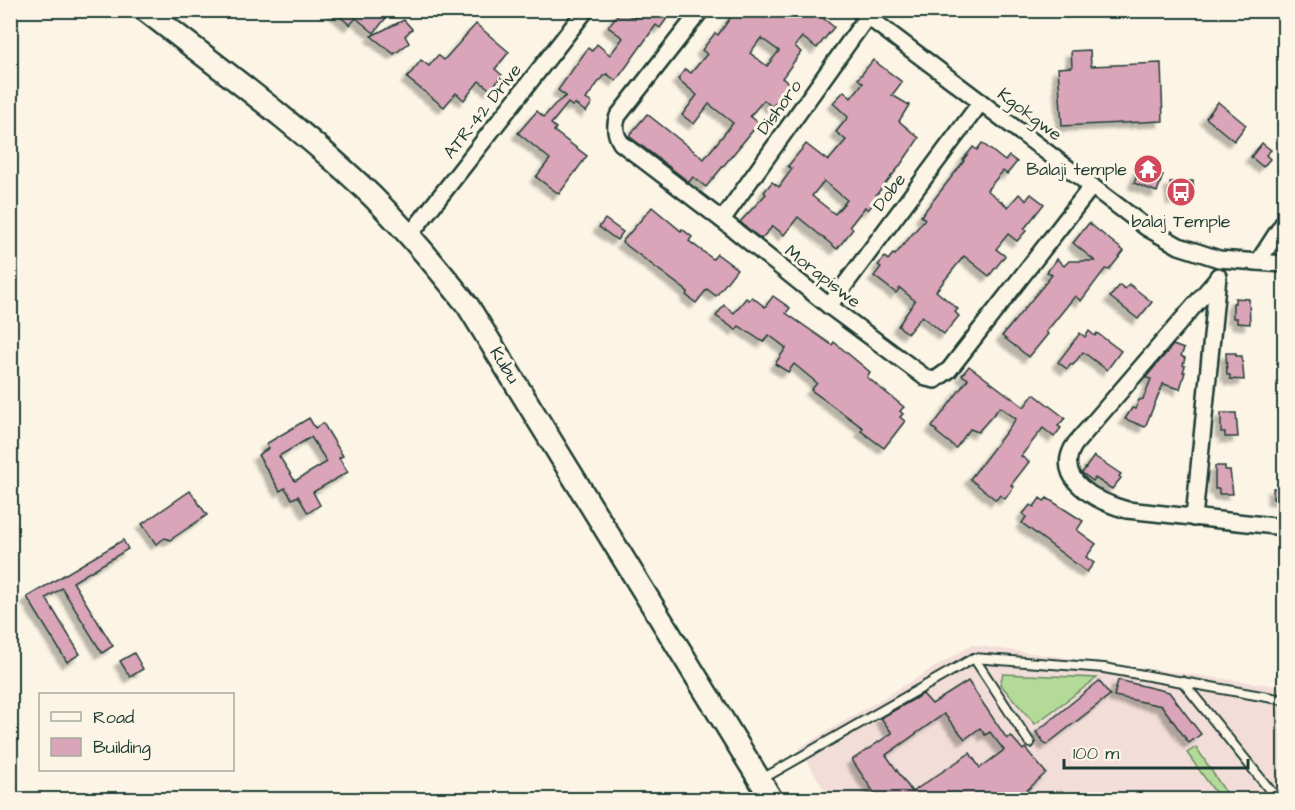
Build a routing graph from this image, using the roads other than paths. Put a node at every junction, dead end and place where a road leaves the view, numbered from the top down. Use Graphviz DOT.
graph roads {
  1 [pos="145,10"];
  2 [pos="585,10"];
  3 [pos="701,10"];
  4 [pos="863,14"];
  5 [pos="981,102"];
  6 [pos="1092,186"];
  7 [pos="722,220"];
  8 [pos="1284,222"];
  9 [pos="409,236"];
  10 [pos="1219,259"];
  11 [pos="1258,262"];
  12 [pos="1284,264"];
  13 [pos="1218,278"];
  14 [pos="829,306"];
  15 [pos="1194,518"];
  16 [pos="1284,527"];
  17 [pos="974,658"];
  18 [pos="1182,681"];
  19 [pos="1284,700"];
  20 [pos="1030,743"];
  21 [pos="760,780"];
  22 [pos="772,800"];
  23 [pos="1278,800"];
  1 -- 9 [label="main road, Kubu"];
  2 -- 9 [label="street, ATR-42 Drive"];
  3 -- 7 [label="street, Morapiswe"];
  4 -- 5 [label="street, Kgokgwe"];
  4 -- 7 [label="street, Dishoro"];
  5 -- 6 [label="street, Kgokgwe"];
  5 -- 14 [label="street, Dobe"];
  6 -- 10 [label="street, Kgokgwe"];
  6 -- 14 [label="street, Morapiswe"];
  7 -- 14 [label="street, Morapiswe"];
  8 -- 11 [label="street"];
  9 -- 21 [label="main road, Kubu"];
  10 -- 11 [label="street, Kgokgwe"];
  10 -- 13 [label="street"];
  11 -- 12 [label="street, Kgokgwe"];
  13 -- 15 [label="street"];
  13 -- 15 [label="street"];
  15 -- 16 [label="street"];
  17 -- 18 [label="lane"];
  17 -- 20 [label="lane"];
  17 -- 21 [label="lane"];
  18 -- 19 [label="lane"];
  18 -- 23 [label="lane"];
  21 -- 22 [label="main road, Kubu"];
}
